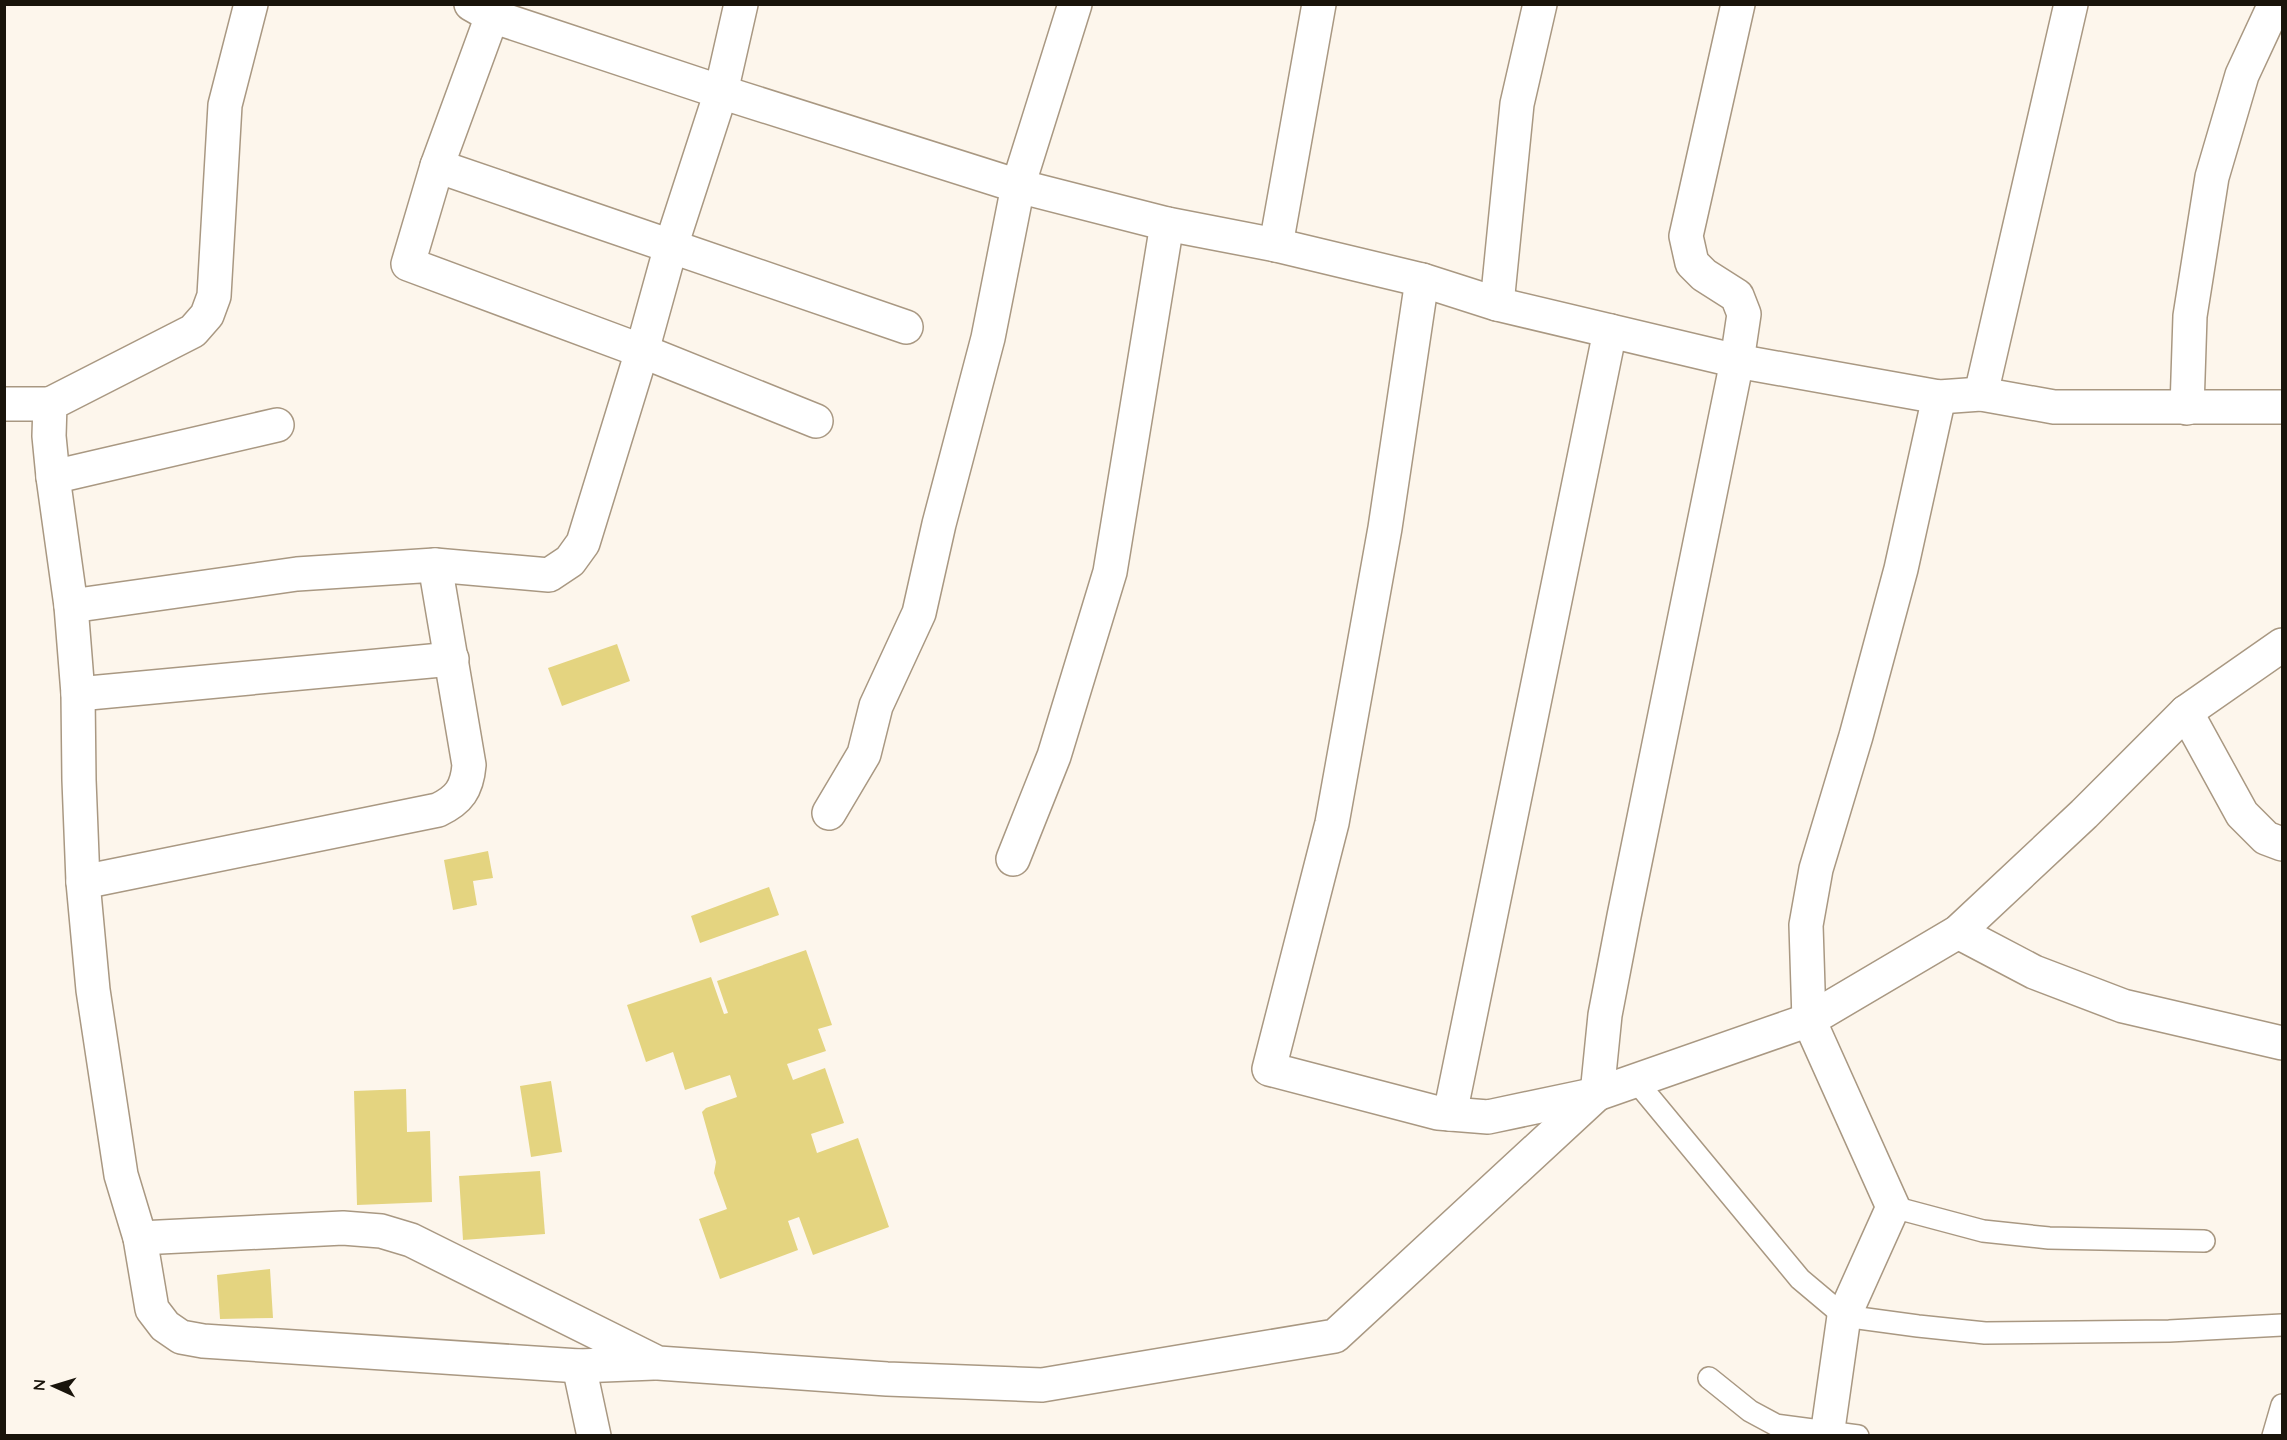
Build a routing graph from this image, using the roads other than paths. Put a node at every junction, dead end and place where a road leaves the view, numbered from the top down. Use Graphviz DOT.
graph roads {
  1 [pos="251,4"];
  2 [pos="741,4"];
  3 [pos="1075,4"];
  4 [pos="1319,4"];
  5 [pos="1540,4"];
  6 [pos="1738,4"];
  7 [pos="2071,4"];
  8 [pos="2275,4"];
  9 [pos="482,10"];
  10 [pos="722,92"];
  11 [pos="437,166"];
  12 [pos="1018,186"];
  13 [pos="1167,224"];
  14 [pos="1276,245"];
  15 [pos="671,246"];
  16 [pos="1422,280"];
  17 [pos="1497,304"];
  18 [pos="906,327"];
  19 [pos="1610,331"];
  20 [pos="642,351"];
  21 [pos="1737,361"];
  22 [pos="1981,394"];
  23 [pos="1939,397"];
  24 [pos="4,404"];
  25 [pos="50,405"];
  26 [pos="2283,407"];
  27 [pos="2187,408"];
  28 [pos="816,421"];
  29 [pos="277,425"];
  30 [pos="53,477"];
  31 [pos="435,565"];
  32 [pos="71,606"];
  33 [pos="2283,645"];
  34 [pos="452,659"];
  35 [pos="78,693"];
  36 [pos="2186,712"];
  37 [pos="829,813"];
  38 [pos="2283,844"];
  39 [pos="1013,859"];
  40 [pos="83,882"];
  41 [pos="1958,932"];
  42 [pos="1809,1020"];
  43 [pos="2283,1043"];
  44 [pos="1636,1081"];
  45 [pos="1597,1094"];
  46 [pos="1450,1114"];
  47 [pos="1893,1207"];
  48 [pos="140,1238"];
  49 [pos="2205,1241"];
  50 [pos="1844,1316"];
  51 [pos="2283,1325"];
  52 [pos="658,1363"];
  53 [pos="579,1366"];
  54 [pos="1709,1378"];
  55 [pos="2283,1405"];
  56 [pos="1838,1434"];
  57 [pos="594,1436"];
  58 [pos="2273,1436"];
  1 -- 25 [label="street"];
  2 -- 10 [label="street"];
  3 -- 12 [label="street"];
  4 -- 14 [label="street"];
  5 -- 17 [label="street"];
  6 -- 21 [label="street"];
  7 -- 22 [label="street"];
  8 -- 27 [label="street"];
  9 -- 10 [label="street"];
  9 -- 11 [label="street"];
  10 -- 12 [label="street"];
  10 -- 15 [label="street"];
  11 -- 15 [label="street"];
  11 -- 20 [label="street"];
  12 -- 13 [label="street"];
  12 -- 37 [label="street"];
  13 -- 14 [label="street"];
  13 -- 39 [label="street"];
  14 -- 16 [label="street"];
  15 -- 18 [label="street"];
  15 -- 20 [label="street"];
  16 -- 17 [label="street"];
  16 -- 46 [label="street"];
  17 -- 19 [label="street"];
  19 -- 21 [label="street"];
  19 -- 46 [label="street"];
  20 -- 28 [label="street"];
  20 -- 31 [label="street"];
  21 -- 23 [label="street"];
  21 -- 45 [label="street"];
  22 -- 23 [label="street"];
  22 -- 27 [label="street"];
  23 -- 42 [label="street"];
  24 -- 25 [label="street"];
  25 -- 30 [label="street"];
  26 -- 27 [label="street"];
  29 -- 30 [label="street"];
  30 -- 32 [label="street"];
  31 -- 32 [label="street"];
  31 -- 34 [label="street"];
  32 -- 35 [label="street"];
  33 -- 36 [label="street"];
  34 -- 35 [label="street"];
  34 -- 40 [label="street"];
  35 -- 40 [label="street"];
  36 -- 38 [label="street"];
  36 -- 41 [label="street"];
  40 -- 48 [label="street"];
  41 -- 42 [label="street"];
  41 -- 43 [label="street"];
  42 -- 44 [label="street"];
  42 -- 47 [label="street"];
  44 -- 45 [label="street"];
  44 -- 50 [label="lane"];
  45 -- 46 [label="street"];
  45 -- 52 [label="street"];
  47 -- 49 [label="lane"];
  47 -- 50 [label="street"];
  48 -- 52 [label="street"];
  48 -- 53 [label="street"];
  50 -- 51 [label="lane"];
  50 -- 56 [label="street"];
  52 -- 53 [label="street"];
  53 -- 57 [label="street"];
  54 -- 56 [label="lane"];
  55 -- 58 [label="lane"];
}
